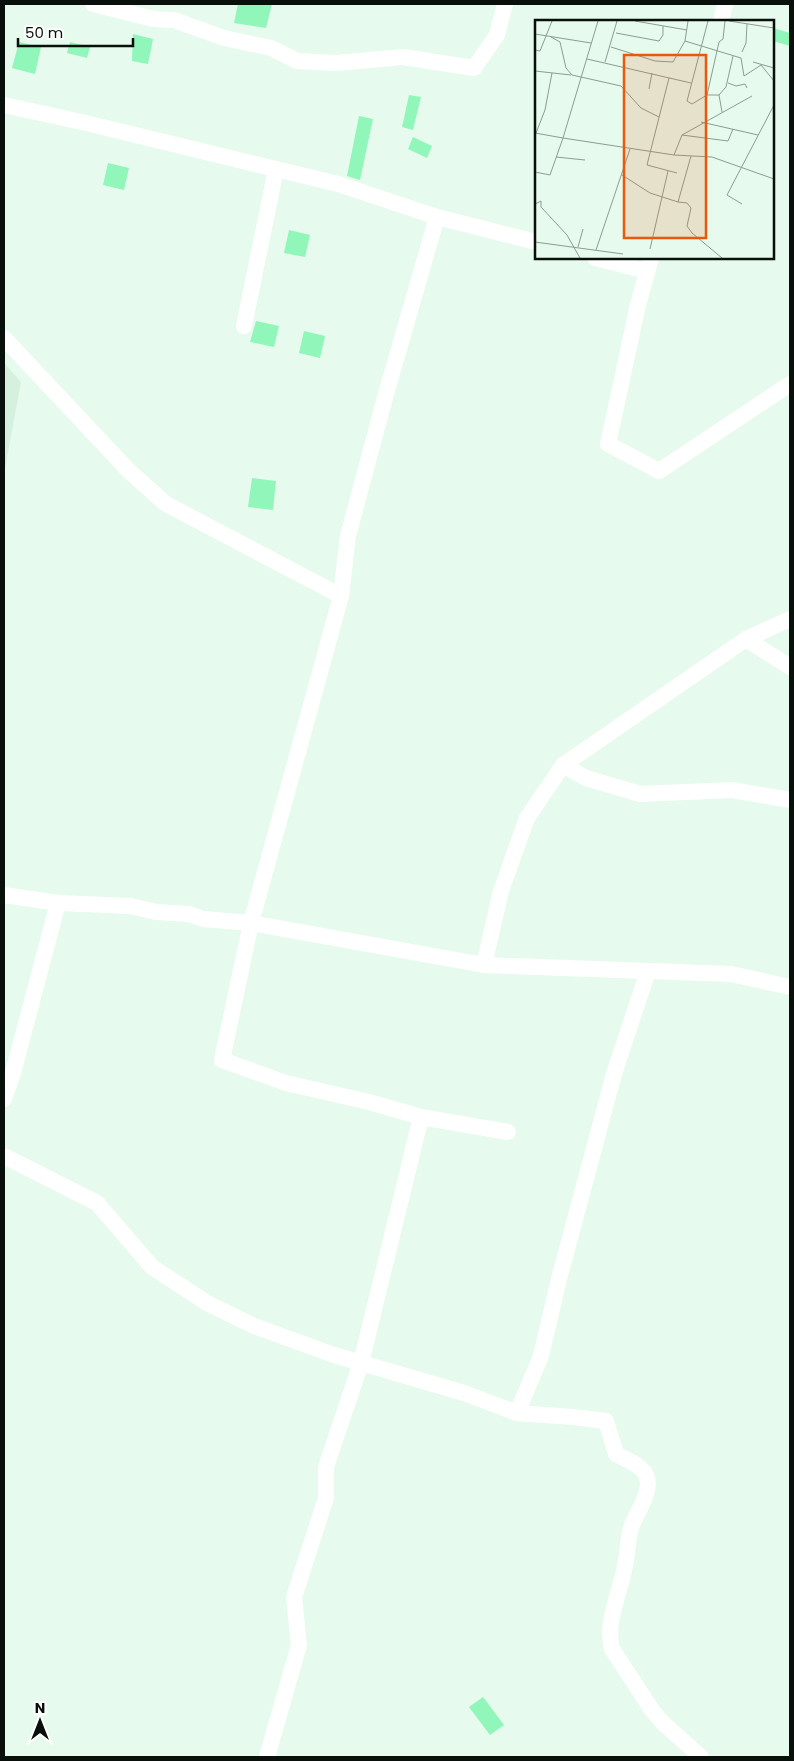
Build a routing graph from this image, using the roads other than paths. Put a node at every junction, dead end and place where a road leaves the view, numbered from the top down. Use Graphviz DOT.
graph roads {
  1 [pos="93,4"];
  2 [pos="505,4"];
  3 [pos="725,4"];
  4 [pos="721,20"];
  5 [pos="4,105"];
  6 [pos="276,169"];
  7 [pos="436,216"];
  8 [pos="535,242"];
  9 [pos="604,259"];
  10 [pos="649,264"];
  11 [pos="244,326"];
  12 [pos="4,338"];
  13 [pos="790,384"];
  14 [pos="341,596"];
  15 [pos="790,619"];
  16 [pos="746,639"];
  17 [pos="790,667"];
  18 [pos="563,765"];
  19 [pos="790,800"];
  20 [pos="4,895"];
  21 [pos="58,903"];
  22 [pos="251,923"];
  23 [pos="484,965"];
  24 [pos="648,972"];
  25 [pos="790,987"];
  26 [pos="4,1100"];
  27 [pos="421,1117"];
  28 [pos="508,1132"];
  29 [pos="4,1156"];
  30 [pos="361,1363"];
  31 [pos="517,1413"];
  32 [pos="268,1757"];
  33 [pos="701,1757"];
  1 -- 2 [label="street"];
  3 -- 4 [label="street"];
  5 -- 6 [label="street"];
  6 -- 7 [label="street"];
  6 -- 11 [label="street"];
  7 -- 8 [label="street"];
  7 -- 14 [label="street"];
  9 -- 10 [label="street"];
  10 -- 13 [label="street"];
  12 -- 14 [label="street"];
  14 -- 22 [label="street"];
  15 -- 16 [label="street"];
  16 -- 17 [label="street"];
  16 -- 18 [label="street"];
  18 -- 19 [label="street"];
  18 -- 23 [label="street"];
  20 -- 21 [label="street"];
  21 -- 22 [label="street"];
  21 -- 26 [label="street"];
  22 -- 23 [label="street"];
  22 -- 27 [label="street"];
  23 -- 24 [label="street"];
  24 -- 25 [label="street"];
  24 -- 31 [label="street"];
  27 -- 28 [label="street"];
  27 -- 30 [label="street"];
  29 -- 30 [label="street"];
  30 -- 31 [label="street"];
  30 -- 32 [label="street"];
  31 -- 33 [label="street"];
}
